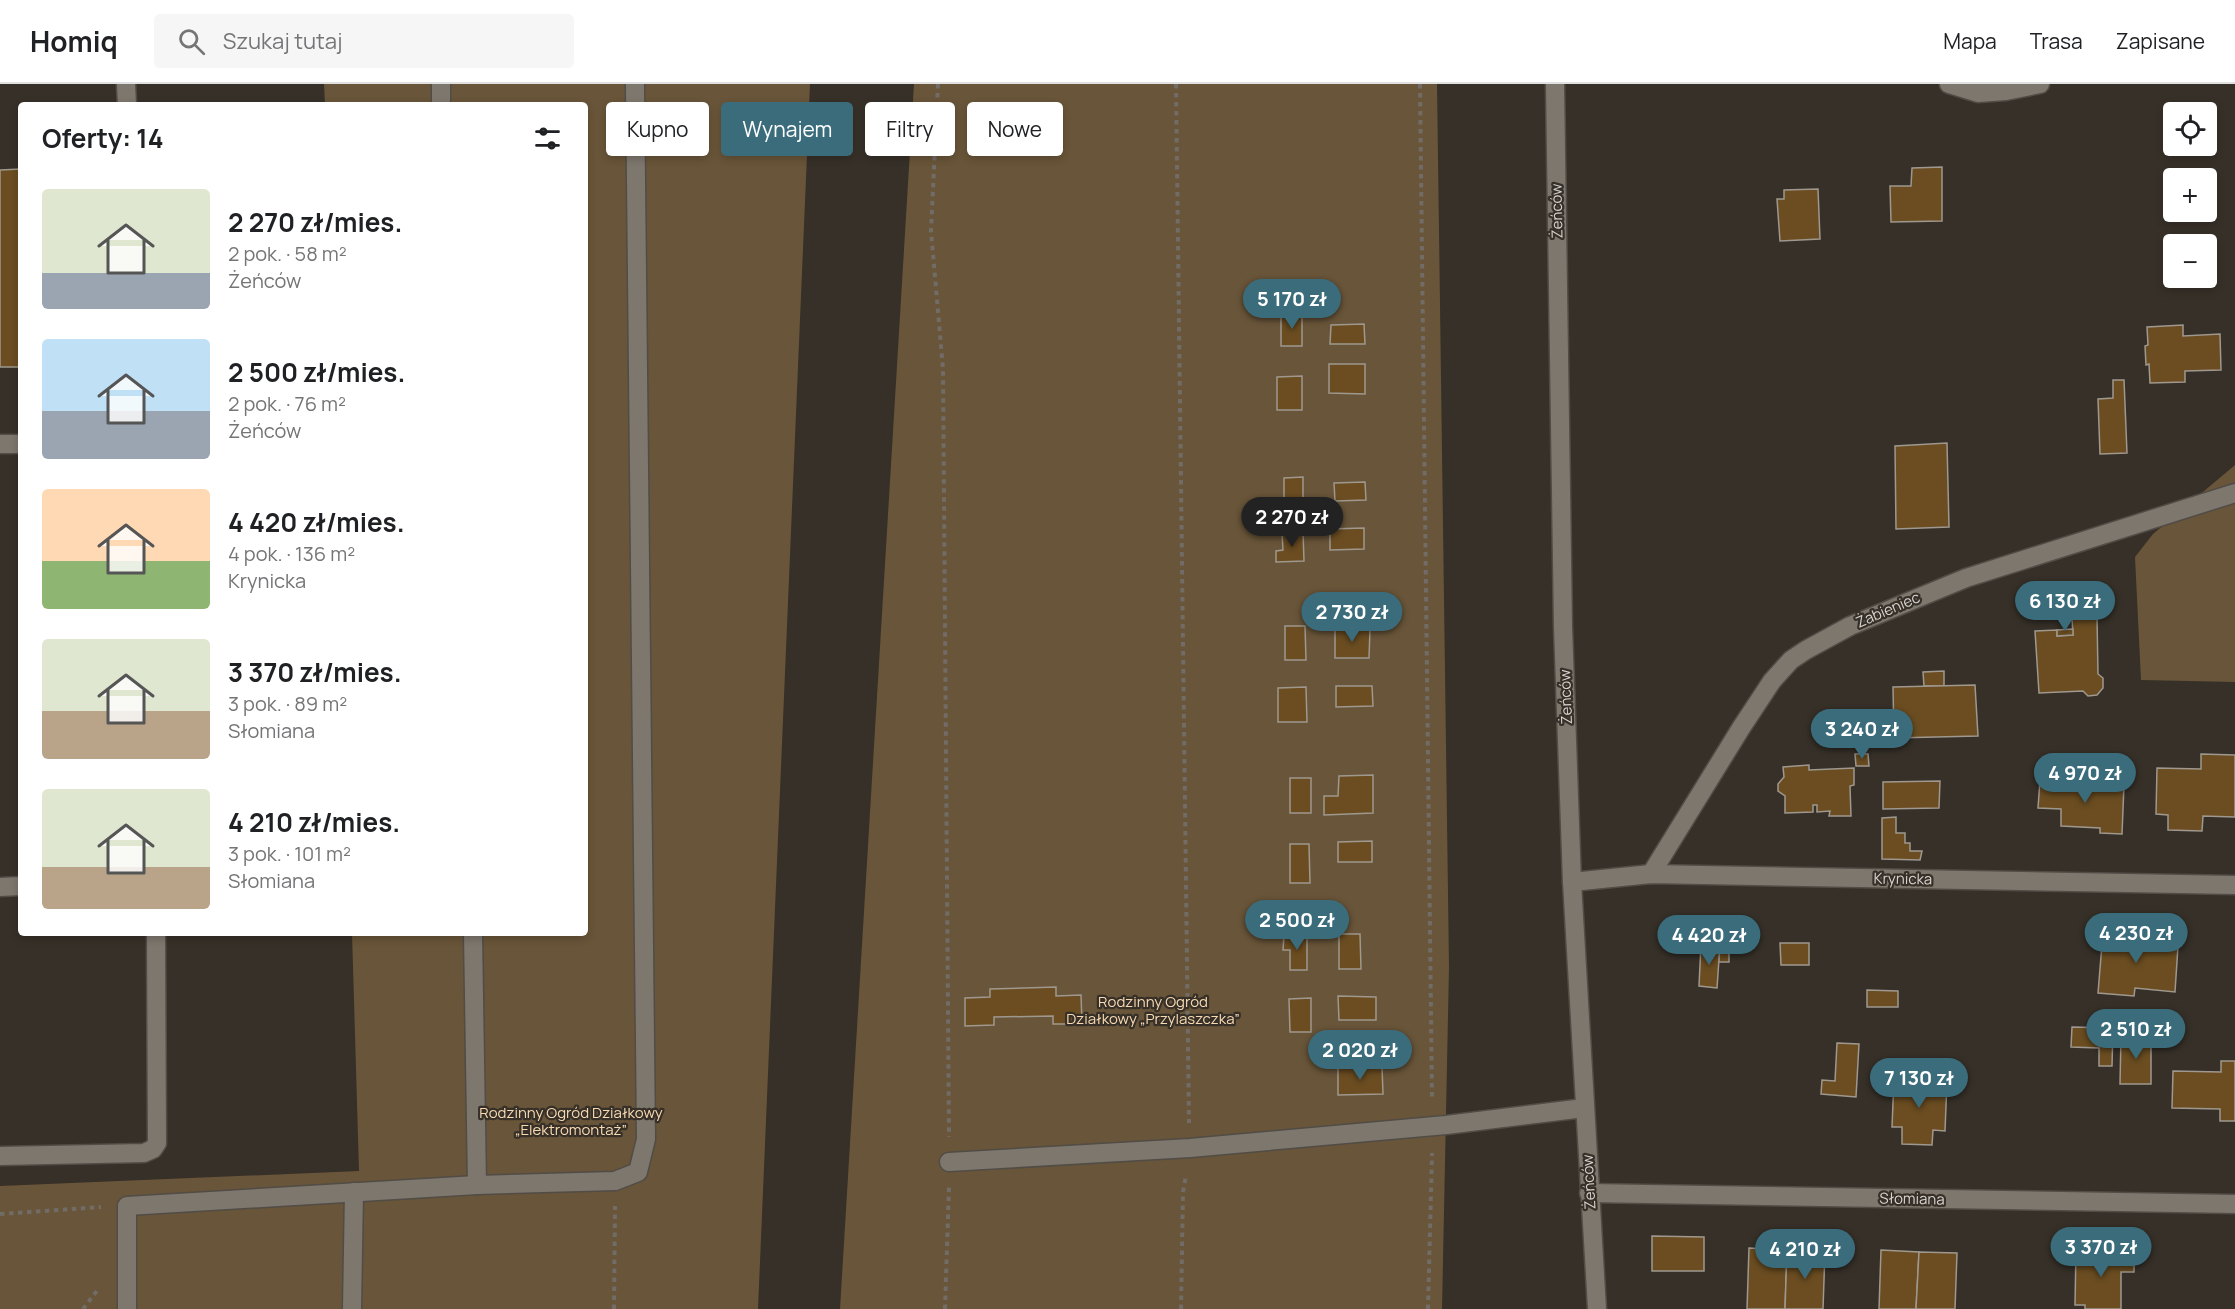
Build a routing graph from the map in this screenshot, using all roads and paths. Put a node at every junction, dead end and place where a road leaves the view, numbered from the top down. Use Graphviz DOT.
graph roads {
  1 [pos="126,84"];
  2 [pos="441,84"];
  3 [pos="635,84"];
  4 [pos="938,84"];
  5 [pos="1176,84"];
  6 [pos="1420,84"];
  7 [pos="1555,84"];
  8 [pos="1949,84"];
  9 [pos="2040,84"];
  10 [pos="127,102"];
  11 [pos="441,102"];
  12 [pos="0,444"];
  13 [pos="18,444"];
  14 [pos="2235,493"];
  15 [pos="1652,874"];
  16 [pos="1572,882"];
  17 [pos="2235,885"];
  18 [pos="18,886"];
  19 [pos="0,887"];
  20 [pos="156,936"];
  21 [pos="473,936"];
  22 [pos="1584,1108"];
  23 [pos="1432,1126"];
  24 [pos="1190,1148"];
  25 [pos="0,1156"];
  26 [pos="949,1162"];
  27 [pos="615,1181"];
  28 [pos="477,1185"];
  29 [pos="354,1192"];
  30 [pos="1589,1193"];
  31 [pos="2235,1204"];
  32 [pos="127,1206"];
  33 [pos="0,1214"];
  34 [pos="127,1309"];
  35 [pos="352,1309"];
  36 [pos="614,1309"];
  37 [pos="945,1309"];
  38 [pos="1181,1309"];
  39 [pos="1428,1309"];
  40 [pos="1597,1309"];
  1 -- 10 [label="street"];
  2 -- 11 [label="street"];
  3 -- 27 [label="street"];
  4 -- 26 [label="path"];
  5 -- 24 [label="path"];
  6 -- 23 [label="path"];
  7 -- 16 [label="street, Żeńców"];
  8 -- 9 [label="street"];
  12 -- 13 [label="street"];
  14 -- 15 [label="street, Żabieniec"];
  15 -- 16 [label="street, Krynicka"];
  15 -- 17 [label="street, Krynicka"];
  16 -- 22 [label="street, Żeńców"];
  18 -- 19 [label="street"];
  20 -- 25 [label="street"];
  21 -- 28 [label="street"];
  22 -- 23 [label="street"];
  22 -- 30 [label="street, Żeńców"];
  23 -- 24 [label="street"];
  23 -- 39 [label="path"];
  24 -- 26 [label="street"];
  24 -- 38 [label="path"];
  26 -- 37 [label="path"];
  27 -- 28 [label="street"];
  27 -- 36 [label="path"];
  28 -- 29 [label="street"];
  29 -- 32 [label="street"];
  29 -- 35 [label="street"];
  30 -- 31 [label="street, Słomiana"];
  30 -- 40 [label="street, Żeńców"];
  32 -- 33 [label="path"];
  32 -- 34 [label="street"];
}
